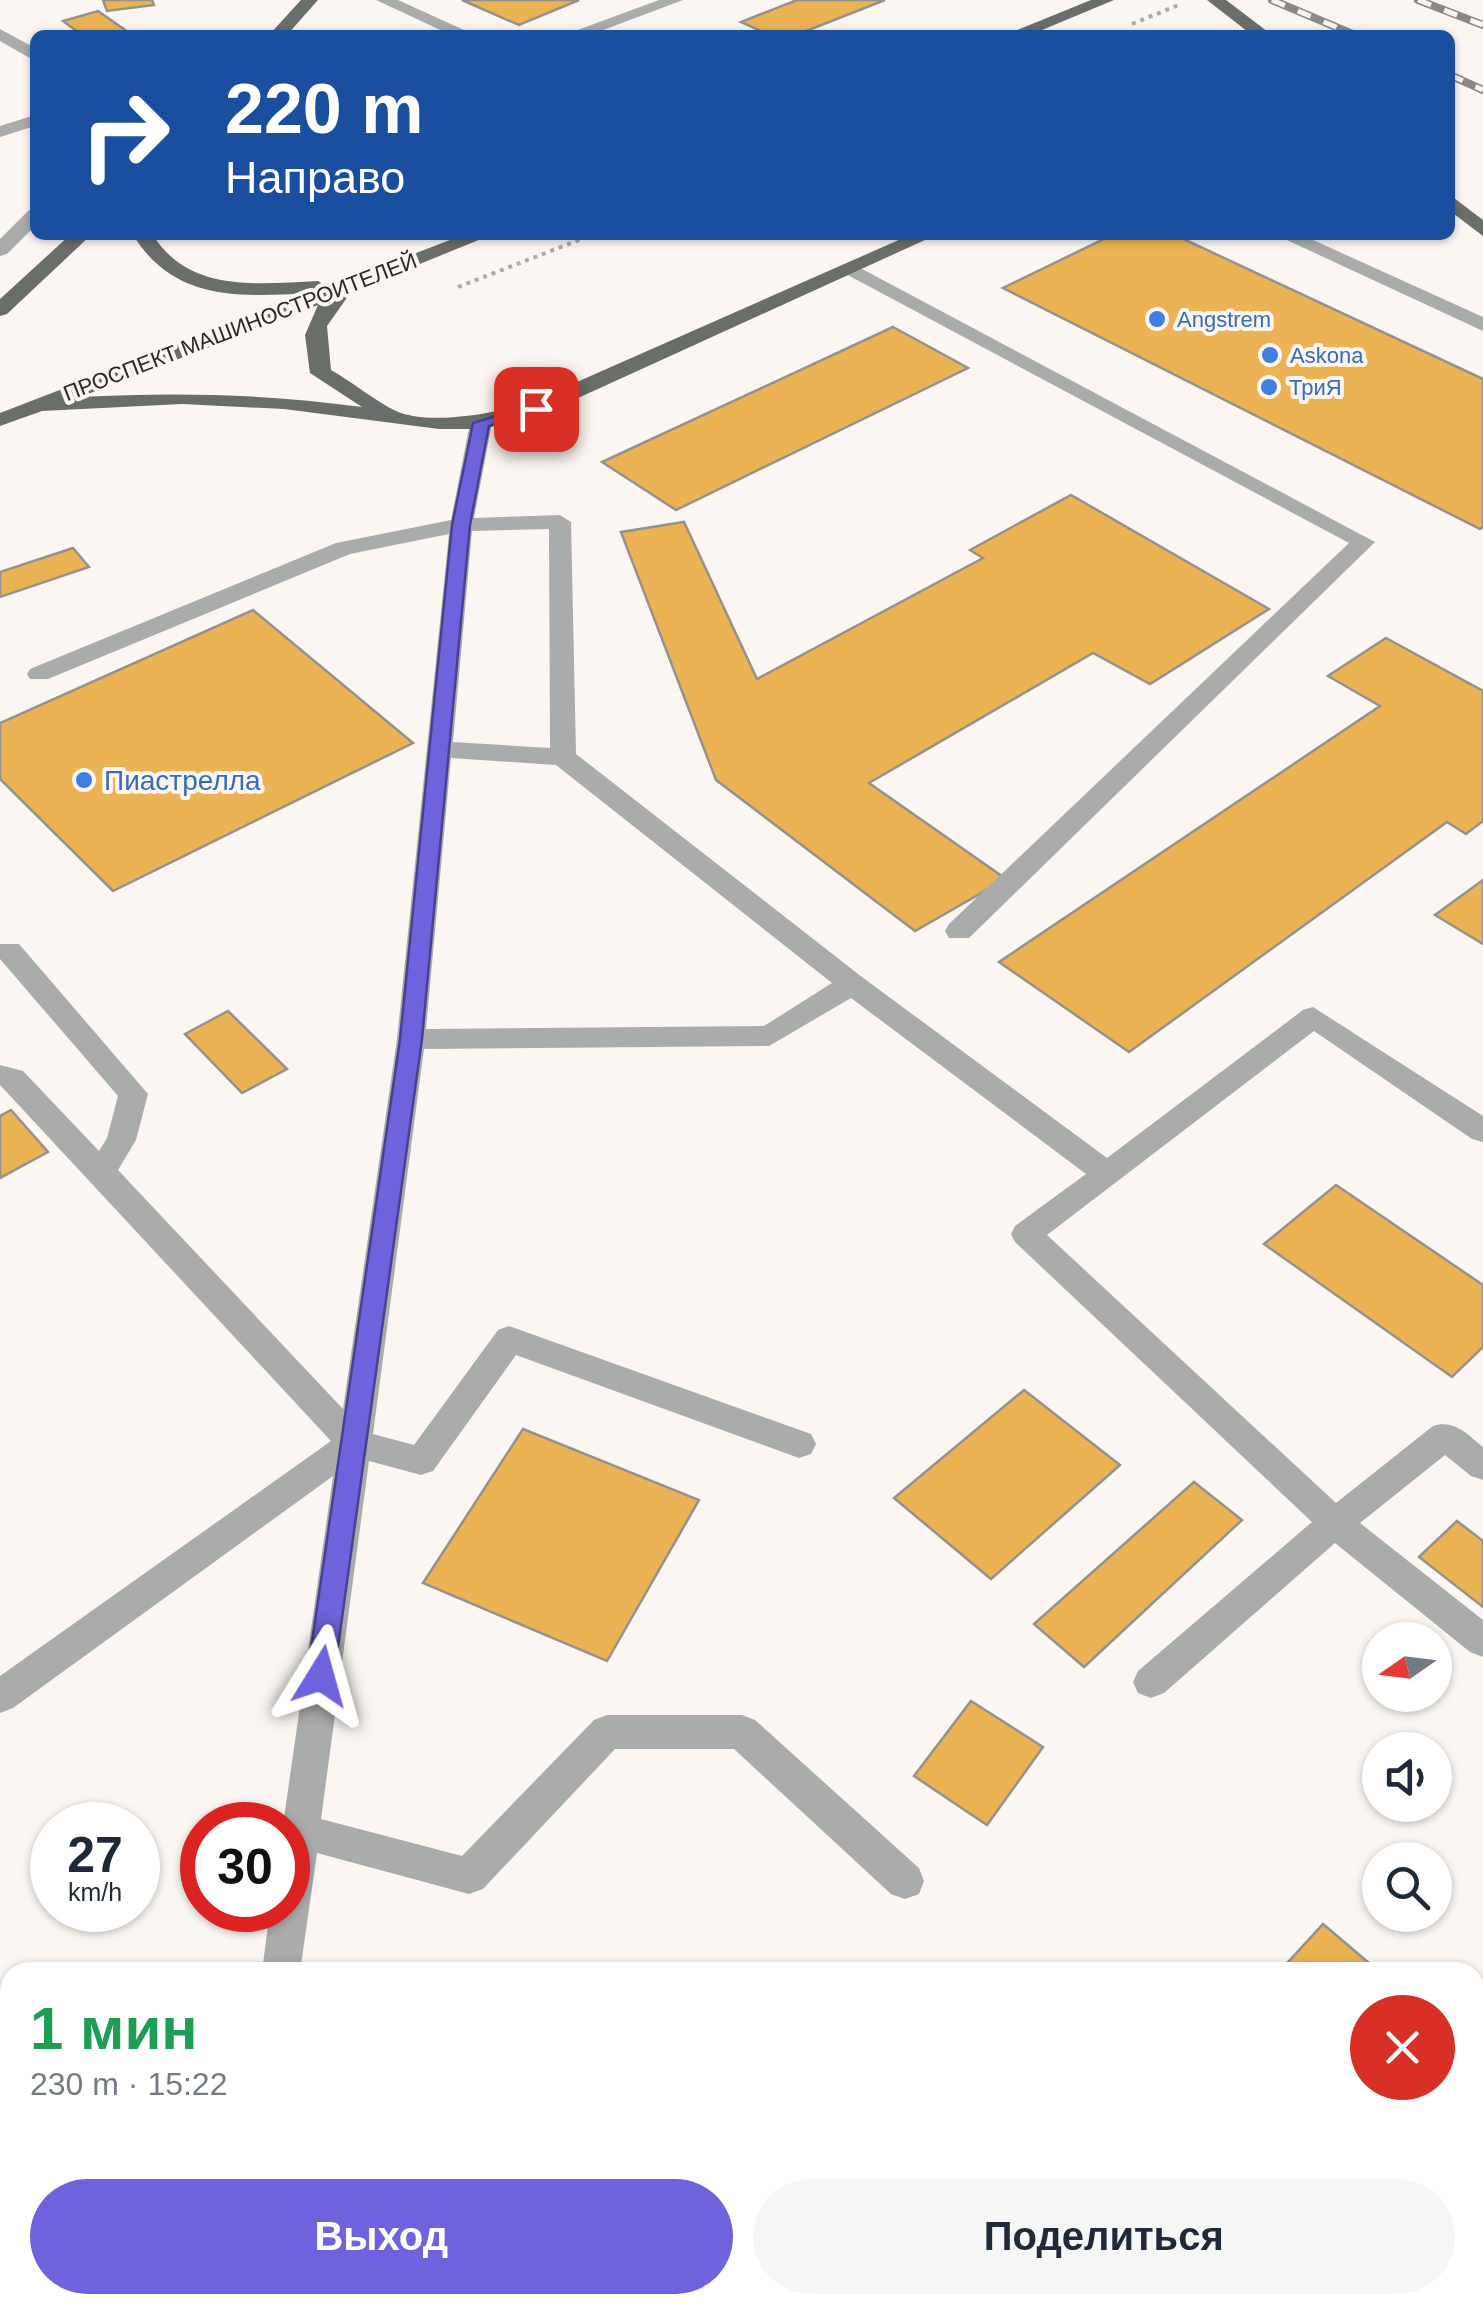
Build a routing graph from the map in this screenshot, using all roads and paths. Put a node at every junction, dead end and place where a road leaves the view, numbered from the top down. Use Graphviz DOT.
graph roads {
  1 [pos="310,0"];
  2 [pos="384,0"];
  3 [pos="675,0"];
  4 [pos="1106,0"];
  5 [pos="1190,0"];
  6 [pos="1214,0"];
  7 [pos="1122,28"];
  8 [pos="283,30"];
  9 [pos="454,30"];
  10 [pos="588,30"];
  11 [pos="1027,30"];
  12 [pos="1256,30"];
  13 [pos="0,34"];
  14 [pos="30,53"];
  15 [pos="30,122"];
  16 [pos="0,132"];
  17 [pos="1455,205"];
  18 [pos="0,219"];
  19 [pos="30,221"];
  20 [pos="1483,230"];
  21 [pos="19,233"];
  22 [pos="76,240"];
  23 [pos="146,240"];
  24 [pos="468,240"];
  25 [pos="914,240"];
  26 [pos="1297,240"];
  27 [pos="0,250"];
  28 [pos="849,268"];
  29 [pos="346,286"];
  30 [pos="0,310"];
  31 [pos="1483,324"];
  32 [pos="39,406"];
  33 [pos="396,418"];
  34 [pos="0,420"];
  35 [pos="481,423"];
  36 [pos="461,525"];
  37 [pos="39,674"];
  38 [pos="440,749"];
  39 [pos="563,757"];
  40 [pos="958,932"];
  41 [pos="9,951"];
  42 [pos="852,984"];
  43 [pos="411,1039"];
  44 [pos="0,1075"];
  45 [pos="1483,1131"];
  46 [pos="101,1172"];
  47 [pos="1107,1174"];
  48 [pos="354,1443"];
  49 [pos="798,1444"];
  50 [pos="1483,1466"];
  51 [pos="1336,1523"];
  52 [pos="1483,1641"];
  53 [pos="1150,1682"];
  54 [pos="0,1697"];
  55 [pos="302,1802"];
  56 [pos="310,1833"];
  57 [pos="905,1881"];
  58 [pos="286,1932"];
  59 [pos="282,1962"];
  1 -- 8 [label="main road"];
  2 -- 9 [label="street"];
  3 -- 10 [label="street"];
  4 -- 11 [label="main road"];
  5 -- 7 [label="path"];
  6 -- 12 [label="main road"];
  13 -- 14 [label="street"];
  15 -- 16 [label="street"];
  17 -- 20 [label="main road"];
  18 -- 21 [label="street"];
  19 -- 21 [label="street"];
  21 -- 27 [label="street"];
  22 -- 30 [label="main road"];
  23 -- 29 [label="main road"];
  24 -- 29 [label="main road, ПРОСПЕКТ МАШИНОСТРОИТЕЛЕЙ"];
  25 -- 28 [label="main road"];
  26 -- 31 [label="street"];
  28 -- 35 [label="main road"];
  28 -- 40 [label="street"];
  29 -- 32 [label="main road, ПРОСПЕКТ МАШИНОСТРОИТЕЛЕЙ"];
  29 -- 33 [label="main road"];
  32 -- 33 [label="main road"];
  32 -- 34 [label="main road, ПРОСПЕКТ МАШИНОСТРОИТЕЛЕЙ"];
  33 -- 35 [label="main road"];
  35 -- 36 [label="street"];
  36 -- 37 [label="street"];
  36 -- 38 [label="street"];
  36 -- 39 [label="street"];
  38 -- 39 [label="street"];
  38 -- 43 [label="street"];
  39 -- 42 [label="street"];
  41 -- 46 [label="street"];
  42 -- 43 [label="street"];
  42 -- 47 [label="street"];
  43 -- 48 [label="street"];
  44 -- 46 [label="street"];
  45 -- 47 [label="street"];
  46 -- 48 [label="street"];
  47 -- 51 [label="street"];
  48 -- 49 [label="street"];
  48 -- 54 [label="street"];
  48 -- 55 [label="street"];
  50 -- 51 [label="street"];
  51 -- 52 [label="street"];
  51 -- 53 [label="street"];
  56 -- 57 [label="street"];
  58 -- 59 [label="street"];
}
